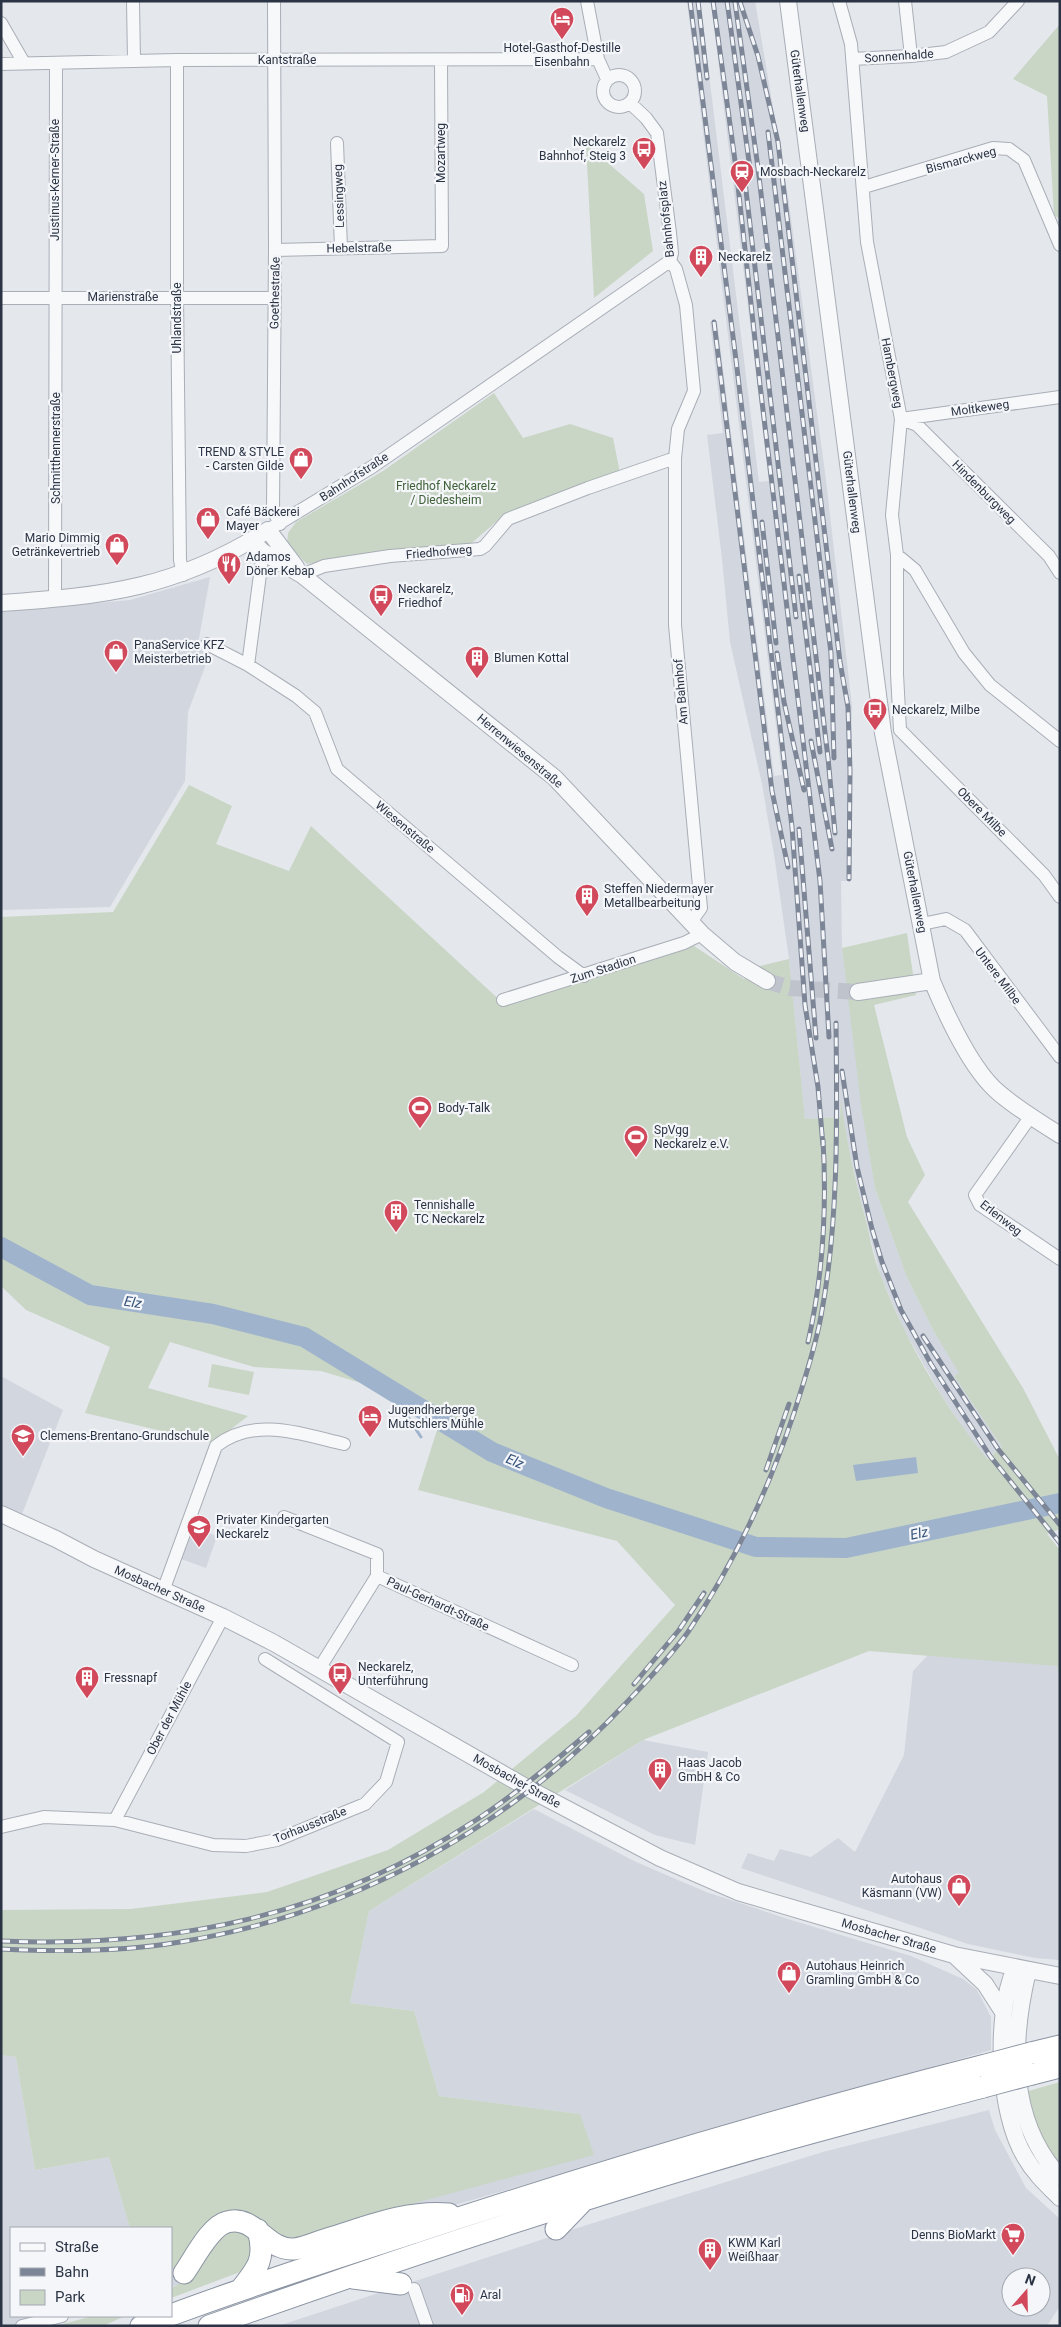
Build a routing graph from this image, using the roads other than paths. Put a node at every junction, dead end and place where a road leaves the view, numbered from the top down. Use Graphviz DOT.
graph roads {
  1 [pos="133,1"];
  2 [pos="274,1"];
  3 [pos="587,1"];
  4 [pos="788,1"];
  5 [pos="839,1"];
  6 [pos="905,1"];
  7 [pos="1018,1"];
  8 [pos="1,23"];
  9 [pos="911,56"];
  10 [pos="598,59"];
  11 [pos="852,59"];
  12 [pos="177,60"];
  13 [pos="274,60"];
  14 [pos="441,60"];
  15 [pos="134,61"];
  16 [pos="56,62"];
  17 [pos="24,63"];
  18 [pos="1,64"];
  19 [pos="607,80"];
  20 [pos="630,103"];
  21 [pos="337,143"];
  22 [pos="864,187"];
  23 [pos="1060,245"];
  24 [pos="442,246"];
  25 [pos="341,248"];
  26 [pos="275,250"];
  27 [pos="670,261"];
  28 [pos="55,297"];
  29 [pos="176,297"];
  30 [pos="1,298"];
  31 [pos="275,298"];
  32 [pos="1060,397"];
  33 [pos="900,419"];
  34 [pos="675,458"];
  35 [pos="274,527"];
  36 [pos="257,547"];
  37 [pos="897,556"];
  38 [pos="183,574"];
  39 [pos="1060,574"];
  40 [pos="302,575"];
  41 [pos="55,600"];
  42 [pos="1,603"];
  43 [pos="207,644"];
  44 [pos="248,665"];
  45 [pos="900,730"];
  46 [pos="883,733"];
  47 [pos="1060,741"];
  48 [pos="1060,897"];
  49 [pos="922,924"];
  50 [pos="696,928"];
  51 [pos="584,976"];
  52 [pos="767,981"];
  53 [pos="932,981"];
  54 [pos="858,992"];
  55 [pos="503,1000"];
  56 [pos="1060,1057"];
  57 [pos="1031,1116"];
  58 [pos="1060,1135"];
  59 [pos="1060,1259"];
  60 [pos="344,1444"];
  61 [pos="1,1514"];
  62 [pos="284,1516"];
  63 [pos="377,1576"];
  64 [pos="163,1591"];
  65 [pos="223,1617"];
  66 [pos="265,1659"];
  67 [pos="572,1665"];
  68 [pos="319,1668"];
  69 [pos="115,1820"];
  70 [pos="1,1827"];
  71 [pos="954,1955"];
  72 [pos="1022,1970"];
  73 [pos="1055,1975"];
  74 [pos="1020,2006"];
  75 [pos="1003,2012"];
  76 [pos="1060,2046"];
  77 [pos="1060,2067"];
  78 [pos="982,2076"];
  79 [pos="1060,2177"];
  80 [pos="1060,2198"];
  81 [pos="584,2200"];
  82 [pos="465,2216"];
  83 [pos="556,2229"];
  84 [pos="258,2230"];
  85 [pos="178,2276"];
  86 [pos="348,2277"];
  87 [pos="408,2287"];
  88 [pos="241,2289"];
  89 [pos="172,2314"];
  90 [pos="58,2317"];
  91 [pos="165,2317"];
  92 [pos="22,2326"];
  93 [pos="141,2326"];
  94 [pos="209,2326"];
  95 [pos="427,2326"];
  1 -- 15 [label="street"];
  2 -- 13 [label="street, Goethestraße"];
  3 -- 10 [label="street"];
  4 -- 46 [label="street, Güterhallenweg"];
  5 -- 11 [label="street, Hambergweg"];
  6 -- 9 [label="street"];
  7 -- 9 [label="street, Sonnenhalde"];
  8 -- 17 [label="street"];
  9 -- 11 [label="street, Sonnenhalde"];
  10 -- 14 [label="street, Kantstraße"];
  10 -- 19 [label="street"];
  11 -- 22 [label="street, Hambergweg"];
  12 -- 13 [label="street, Kantstraße"];
  12 -- 15 [label="street, Kantstraße"];
  12 -- 29 [label="street, Uhlandstraße"];
  13 -- 14 [label="street, Kantstraße"];
  13 -- 26 [label="street, Goethestraße"];
  14 -- 24 [label="street, Mozartweg"];
  15 -- 16 [label="street, Kantstraße"];
  16 -- 17 [label="street, Kantstraße"];
  16 -- 28 [label="street, Justinus-Kerner-Straße"];
  17 -- 18 [label="street, Kantstraße"];
  19 -- 20 [label="street"];
  19 -- 20 [label="street"];
  20 -- 27 [label="street, Bahnhofsplatz"];
  21 -- 25 [label="street, Lessingweg"];
  22 -- 23 [label="street, Bismarckweg"];
  22 -- 33 [label="street, Hambergweg"];
  24 -- 25 [label="street, Hebelstraße"];
  25 -- 26 [label="street, Hebelstraße"];
  26 -- 31 [label="street, Goethestraße"];
  27 -- 34 [label="street, Bahnhofsplatz"];
  27 -- 35 [label="street, Bahnhofstraße"];
  28 -- 29 [label="street, Marienstraße"];
  28 -- 30 [label="street, Marienstraße"];
  28 -- 41 [label="street, Schmitthennerstraße"];
  29 -- 31 [label="street, Marienstraße"];
  29 -- 38 [label="street, Uhlandstraße"];
  31 -- 35 [label="street, Goethestraße"];
  32 -- 33 [label="street, Moltkeweg"];
  33 -- 37 [label="street, Hambergweg"];
  33 -- 39 [label="street, Hindenburgweg"];
  34 -- 40 [label="street, Friedhofweg"];
  34 -- 50 [label="street, Am Bahnhof"];
  35 -- 36 [label="street, Bahnhofstraße"];
  35 -- 40 [label="street, Herrenwiesenstraße"];
  36 -- 38 [label="street, Bahnhofstraße"];
  36 -- 40 [label="street, Herrenwiesenstraße"];
  36 -- 44 [label="street"];
  37 -- 45 [label="street, Hambergweg"];
  37 -- 47 [label="street"];
  38 -- 41 [label="street, Bahnhofstraße"];
  40 -- 50 [label="street, Herrenwiesenstraße"];
  41 -- 42 [label="street, Bahnhofstraße"];
  43 -- 44 [label="street, Wiesenstraße"];
  44 -- 51 [label="street, Wiesenstraße"];
  45 -- 46 [label="street"];
  45 -- 48 [label="street, Obere Milbe"];
  46 -- 49 [label="street, Güterhallenweg"];
  49 -- 53 [label="street, Güterhallenweg"];
  49 -- 56 [label="street, Untere Milbe"];
  50 -- 51 [label="street, Zum Stadion"];
  50 -- 52 [label="street, Herrenwiesenstraße"];
  51 -- 55 [label="street, Zum Stadion"];
  53 -- 54 [label="street"];
  53 -- 57 [label="street"];
  57 -- 58 [label="street"];
  57 -- 59 [label="street, Erlenweg"];
  60 -- 64 [label="street"];
  61 -- 64 [label="street, Mosbacher Straße"];
  62 -- 63 [label="street"];
  63 -- 67 [label="street, Paul-Gerhardt-Straße"];
  63 -- 68 [label="street, Paul-Gerhardt-Straße"];
  64 -- 65 [label="street, Mosbacher Straße"];
  65 -- 68 [label="street, Mosbacher Straße"];
  65 -- 69 [label="street, Ober der Mühle"];
  66 -- 69 [label="street, Torhausstraße"];
  68 -- 71 [label="street, Mosbacher Straße"];
  69 -- 70 [label="street, Torhausstraße"];
  71 -- 72 [label="street, Mosbacher Straße"];
  71 -- 75 [label="street"];
  72 -- 73 [label="street, Mosbacher Straße"];
  72 -- 74 [label="street"];
  72 -- 75 [label="street"];
  73 -- 74 [label="street"];
  74 -- 79 [label="street"];
  75 -- 80 [label="street"];
  76 -- 78 [label="highway, bridge"];
  77 -- 78 [label="highway, bridge"];
  78 -- 81 [label="highway"];
  78 -- 82 [label="highway"];
  81 -- 83 [label="highway"];
  81 -- 86 [label="highway"];
  82 -- 84 [label="highway"];
  82 -- 88 [label="highway"];
  84 -- 85 [label="highway"];
  84 -- 88 [label="highway"];
  86 -- 87 [label="highway"];
  86 -- 94 [label="highway"];
  87 -- 95 [label="street"];
  88 -- 89 [label="highway"];
  90 -- 92 [label="street"];
  91 -- 93 [label="highway"];
}
